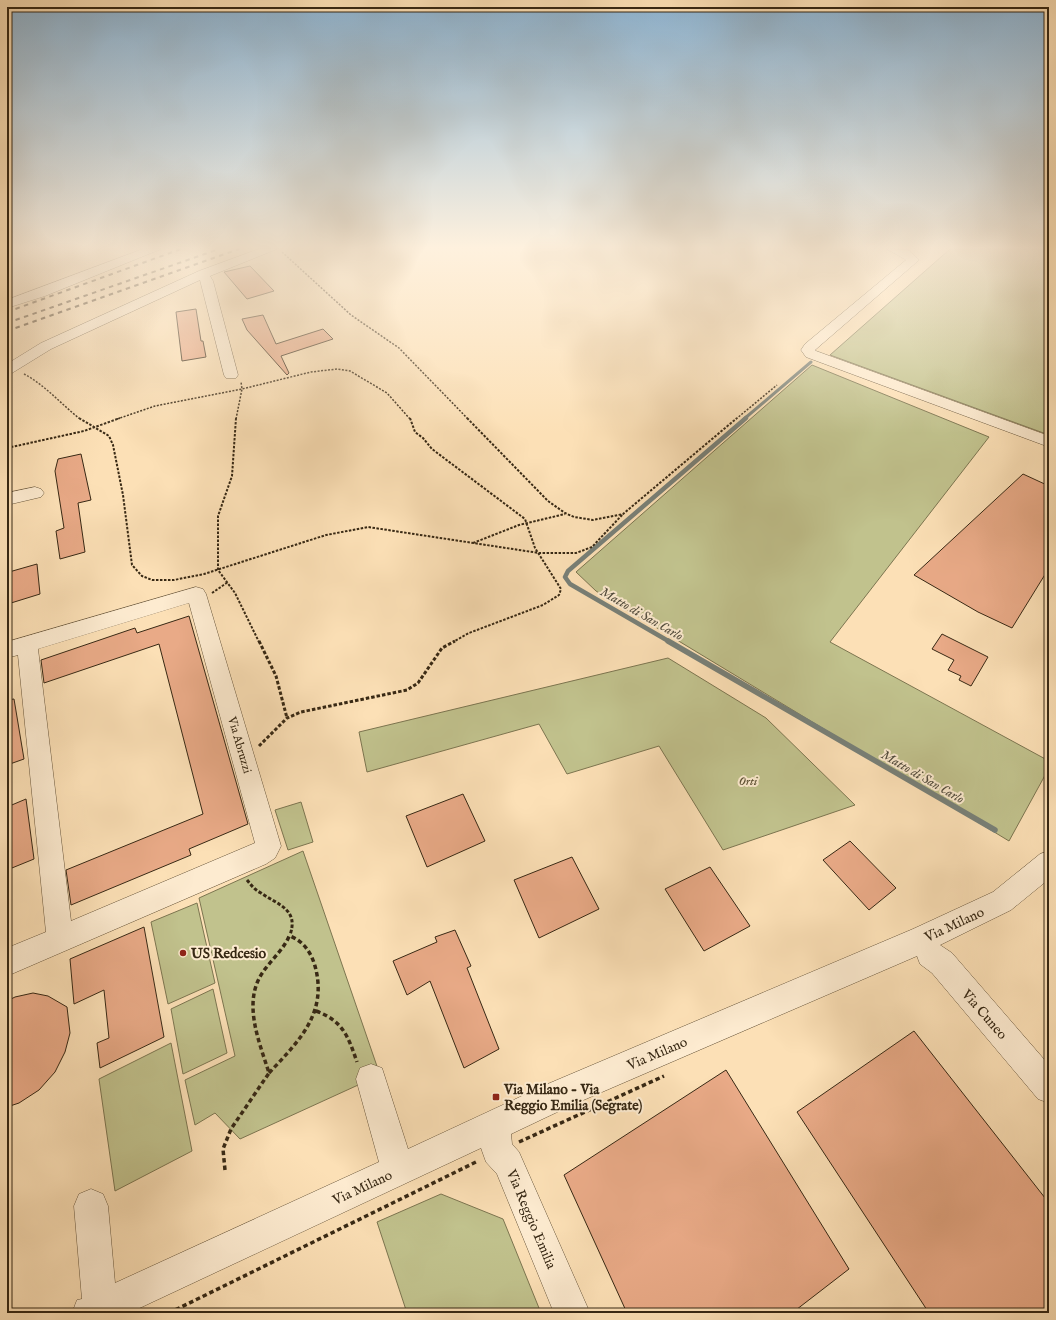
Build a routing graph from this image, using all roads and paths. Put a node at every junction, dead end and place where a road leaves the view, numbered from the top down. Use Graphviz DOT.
graph roads {
  1 [pos="117,311"];
  2 [pos="123,311"];
  3 [pos="215,311"];
  4 [pos="347,311"];
  5 [pos="853,311"];
  6 [pos="7,365"];
  7 [pos="231,375"];
  8 [pos="777,385"];
  9 [pos="242,389"];
  10 [pos="94,427"];
  11 [pos="1049,442"];
  12 [pos="7,448"];
  13 [pos="35,494"];
  14 [pos="7,499"];
  15 [pos="565,514"];
  16 [pos="623,514"];
  17 [pos="526,524"];
  18 [pos="470,543"];
  19 [pos="538,553"];
  20 [pos="218,570"];
  21 [pos="17,647"];
  22 [pos="287,718"];
  23 [pos="244,760"];
  24 [pos="1047,862"];
  25 [pos="234,866"];
  26 [pos="290,936"];
  27 [pos="923,939"];
  28 [pos="60,940"];
  29 [pos="7,962"];
  30 [pos="316,1011"];
  31 [pos="364,1072"];
  32 [pos="672,1072"];
  33 [pos="269,1073"];
  34 [pos="1049,1088"];
  35 [pos="496,1139"];
  36 [pos="224,1170"];
  37 [pos="398,1170"];
  38 [pos="91,1206"];
  39 [pos="95,1310"];
  40 [pos="169,1313"];
  41 [pos="572,1313"];
  1 -- 6 [label="street"];
  2 -- 6 [label="street"];
  3 -- 7 [label="street"];
  4 -- 15 [label="path"];
  5 -- 11 [label="street"];
  6 -- 10 [label="path"];
  7 -- 9 [label="path"];
  8 -- 16 [label="path"];
  9 -- 10 [label="path"];
  9 -- 17 [label="path"];
  9 -- 20 [label="path"];
  10 -- 12 [label="path"];
  10 -- 20 [label="path"];
  13 -- 14 [label="street"];
  15 -- 16 [label="path"];
  15 -- 17 [label="path"];
  16 -- 19 [label="path"];
  17 -- 18 [label="path"];
  17 -- 19 [label="path"];
  18 -- 19 [label="path"];
  18 -- 20 [label="path"];
  19 -- 22 [label="path"];
  20 -- 22 [label="path"];
  21 -- 23 [label="street, Via Abruzzi"];
  21 -- 28 [label="street, Via Abruzzi"];
  22 -- 23 [label="path"];
  23 -- 25 [label="street, Via Abruzzi"];
  24 -- 27 [label="street, Via Milano"];
  25 -- 26 [label="path"];
  25 -- 28 [label="street, Via Abruzzi"];
  26 -- 30 [label="path"];
  26 -- 33 [label="path"];
  27 -- 34 [label="street, Via Cuneo"];
  27 -- 35 [label="street, Via Milano"];
  28 -- 29 [label="street, Via Abruzzi"];
  30 -- 31 [label="path"];
  30 -- 33 [label="path"];
  31 -- 37 [label="street"];
  32 -- 35 [label="path"];
  33 -- 36 [label="path"];
  35 -- 37 [label="street, Via Milano"];
  35 -- 40 [label="path"];
  35 -- 41 [label="street, Via Reggio Emilia"];
  37 -- 39 [label="street, Via Milano"];
  38 -- 39 [label="street"];
}
